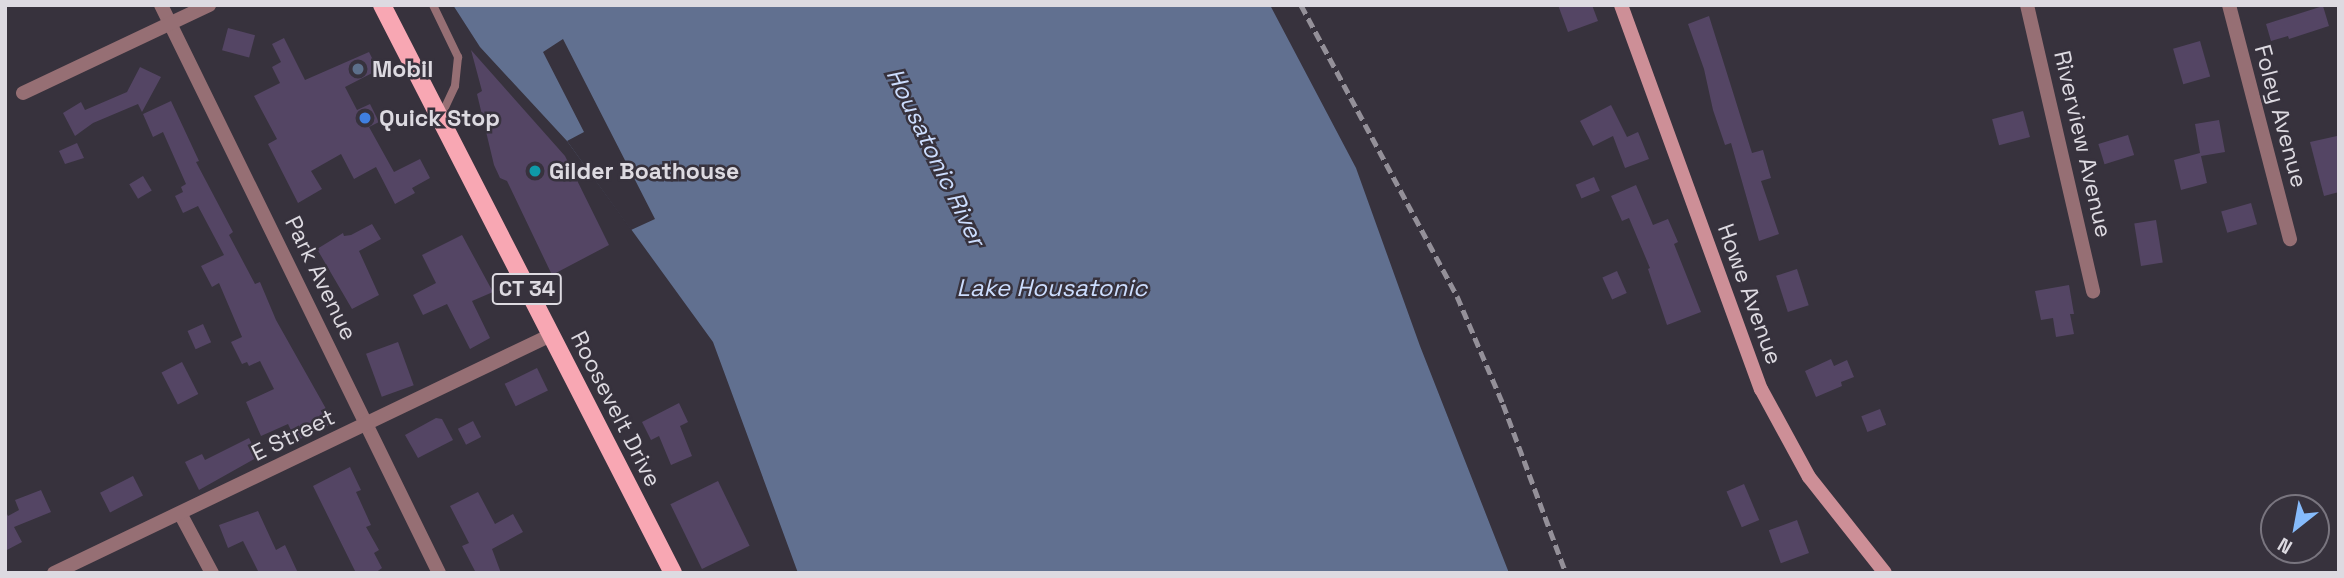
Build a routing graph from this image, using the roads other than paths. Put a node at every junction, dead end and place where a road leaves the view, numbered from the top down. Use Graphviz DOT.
graph roads {
  1 [pos="161,5"];
  2 [pos="209,5"];
  3 [pos="382,5"];
  4 [pos="433,5"];
  5 [pos="1620,5"];
  6 [pos="2027,5"];
  7 [pos="2229,5"];
  8 [pos="170,24"];
  9 [pos="23,93"];
  10 [pos="440,118"];
  11 [pos="2290,239"];
  12 [pos="2093,292"];
  13 [pos="551,335"];
  14 [pos="367,424"];
  15 [pos="181,515"];
  16 [pos="54,573"];
  17 [pos="212,573"];
  18 [pos="439,573"];
  19 [pos="673,573"];
  20 [pos="1885,573"];
  1 -- 8 [label="street, Park Avenue"];
  2 -- 8 [label="street"];
  3 -- 10 [label="main road, Roosevelt Drive / CT 34"];
  4 -- 10 [label="lane"];
  5 -- 20 [label="main road, Howe Avenue"];
  6 -- 12 [label="street, Riverview Avenue"];
  7 -- 11 [label="street, Foley Avenue"];
  8 -- 9 [label="street"];
  8 -- 14 [label="street, Park Avenue"];
  10 -- 13 [label="main road, Roosevelt Drive / CT 34"];
  13 -- 14 [label="street, E Street"];
  13 -- 19 [label="main road, Roosevelt Drive / CT 34"];
  14 -- 15 [label="street, E Street"];
  14 -- 18 [label="street, Park Avenue"];
  15 -- 16 [label="street, E Street"];
  15 -- 17 [label="street"];
}
